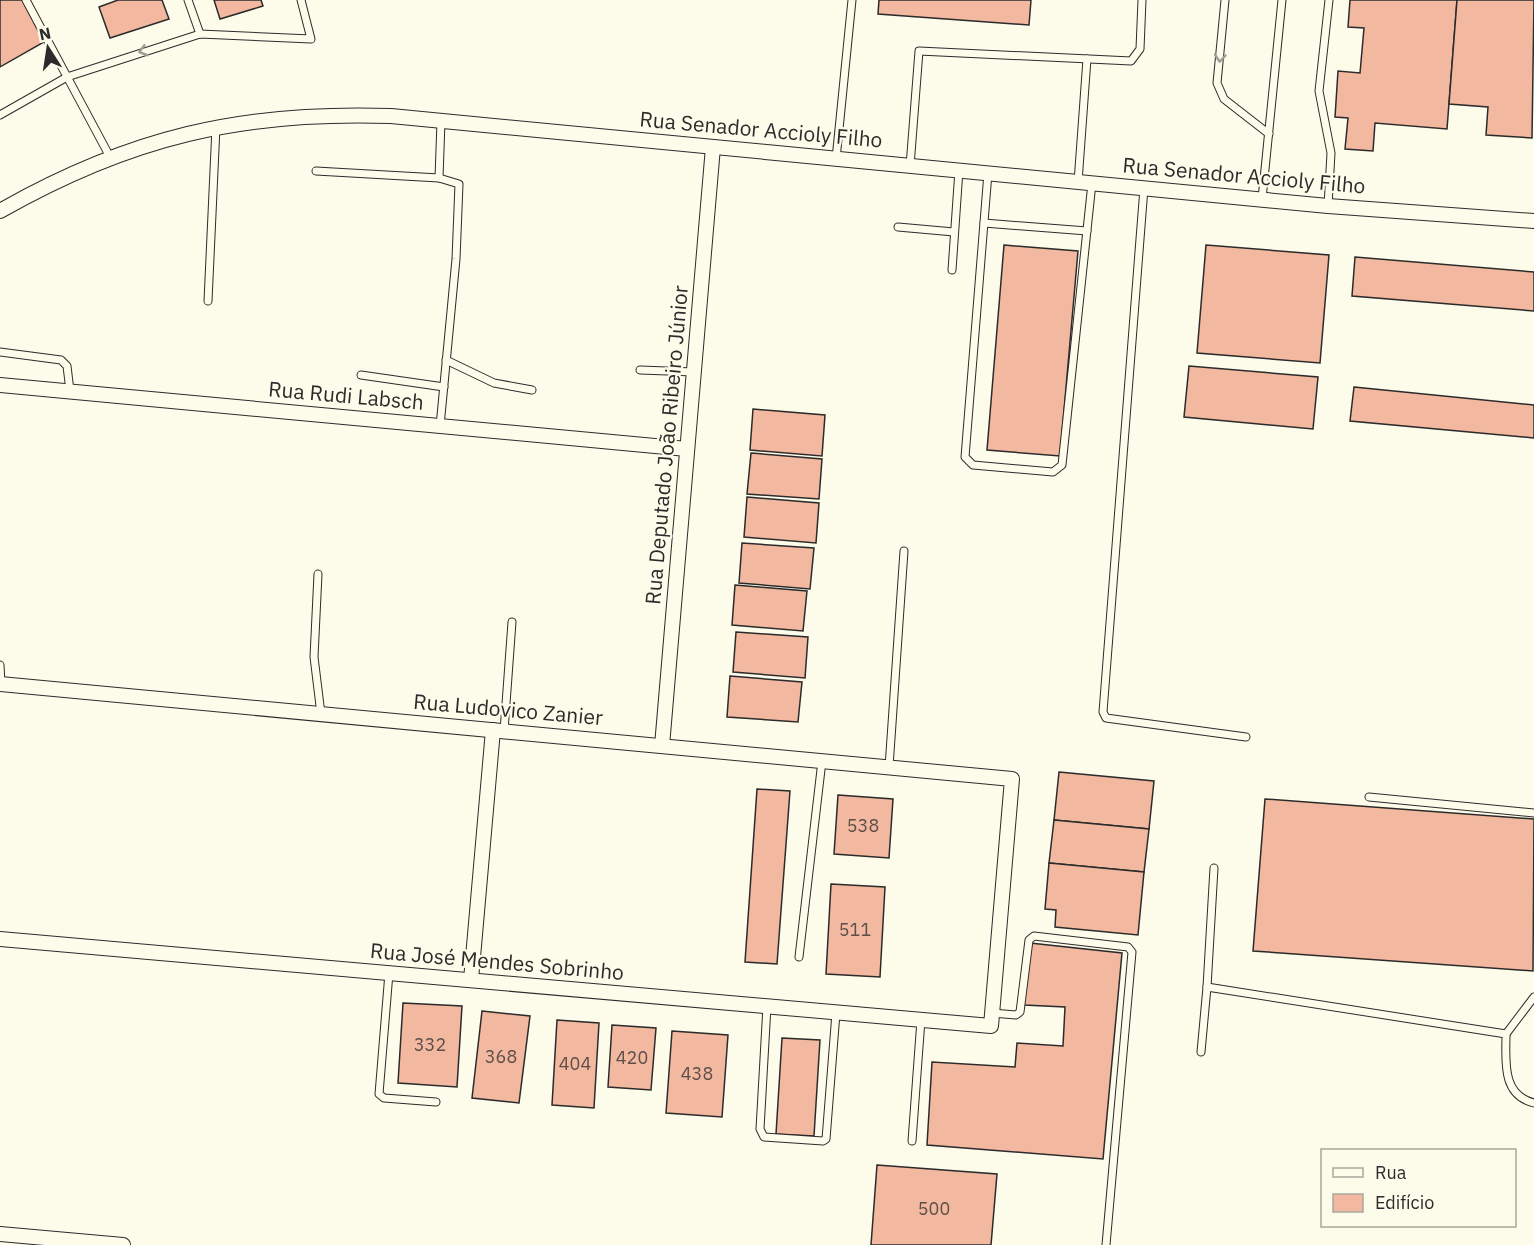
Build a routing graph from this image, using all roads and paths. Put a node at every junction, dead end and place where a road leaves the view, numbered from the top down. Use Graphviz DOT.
graph roads {
  1 [pos="26,0"];
  2 [pos="188,0"];
  3 [pos="301,0"];
  4 [pos="852,0"];
  5 [pos="1142,0"];
  6 [pos="1225,0"];
  7 [pos="1282,0"];
  8 [pos="1329,0"];
  9 [pos="200,34"];
  10 [pos="1087,59"];
  11 [pos="67,77"];
  12 [pos="0,114"];
  13 [pos="441,121"];
  14 [pos="216,126"];
  15 [pos="1269,135"];
  16 [pos="713,147"];
  17 [pos="110,157"];
  18 [pos="836,159"];
  19 [pos="910,166"];
  20 [pos="959,170"];
  21 [pos="316,171"];
  22 [pos="988,173"];
  23 [pos="439,178"];
  24 [pos="1085,182"];
  25 [pos="1144,188"];
  26 [pos="1262,199"];
  27 [pos="1328,206"];
  28 [pos="0,212"];
  29 [pos="1534,221"];
  30 [pos="984,223"];
  31 [pos="898,227"];
  32 [pos="1087,231"];
  33 [pos="954,232"];
  34 [pos="952,270"];
  35 [pos="208,301"];
  36 [pos="0,352"];
  37 [pos="446,360"];
  38 [pos="640,370"];
  39 [pos="694,372"];
  40 [pos="361,375"];
  41 [pos="0,385"];
  42 [pos="444,387"];
  43 [pos="532,390"];
  44 [pos="70,391"];
  45 [pos="440,426"];
  46 [pos="687,449"];
  47 [pos="904,551"];
  48 [pos="318,574"];
  49 [pos="512,622"];
  50 [pos="0,665"];
  51 [pos="1,684"];
  52 [pos="321,714"];
  53 [pos="499,730"];
  54 [pos="1246,737"];
  55 [pos="662,746"];
  56 [pos="822,761"];
  57 [pos="889,767"];
  58 [pos="1369,797"];
  59 [pos="1534,813"];
  60 [pos="1215,868"];
  61 [pos="0,939"];
  62 [pos="799,957"];
  63 [pos="389,973"];
  64 [pos="471,980"];
  65 [pos="1207,987"];
  66 [pos="1534,997"];
  67 [pos="767,1006"];
  68 [pos="836,1012"];
  69 [pos="991,1019"];
  70 [pos="921,1020"];
  71 [pos="1506,1034"];
  72 [pos="1201,1052"];
  73 [pos="436,1102"];
  74 [pos="1534,1103"];
  75 [pos="912,1141"];
  76 [pos="0,1234"];
  77 [pos="123,1245"];
  78 [pos="1106,1245"];
  1 -- 11 [label="lane"];
  2 -- 9 [label="lane"];
  3 -- 9 [label="lane"];
  4 -- 18 [label="lane"];
  5 -- 10 [label="lane"];
  6 -- 15 [label="lane, one-way"];
  7 -- 15 [label="lane"];
  8 -- 27 [label="lane"];
  9 -- 11 [label="lane, one-way"];
  10 -- 19 [label="lane"];
  10 -- 24 [label="lane"];
  11 -- 12 [label="lane"];
  11 -- 17 [label="lane"];
  13 -- 14 [label="street, Rua Senador Accioly Filho"];
  13 -- 16 [label="street, Rua Senador Accioly Filho"];
  13 -- 23 [label="lane"];
  14 -- 17 [label="street, Rua Senador Accioly Filho"];
  14 -- 35 [label="lane"];
  15 -- 26 [label="lane"];
  16 -- 18 [label="street, Rua Senador Accioly Filho"];
  16 -- 39 [label="street, Rua Deputado João Ribeiro Júnior"];
  17 -- 28 [label="street, Rua Senador Accioly Filho"];
  18 -- 19 [label="street, Rua Senador Accioly Filho"];
  19 -- 20 [label="street, Rua Senador Accioly Filho"];
  20 -- 22 [label="street, Rua Senador Accioly Filho"];
  20 -- 33 [label="lane"];
  21 -- 23 [label="lane"];
  22 -- 24 [label="street, Rua Senador Accioly Filho"];
  22 -- 30 [label="lane"];
  23 -- 37 [label="lane"];
  24 -- 25 [label="street, Rua Senador Accioly Filho"];
  24 -- 32 [label="lane"];
  25 -- 26 [label="street, Rua Senador Accioly Filho"];
  25 -- 54 [label="lane"];
  26 -- 27 [label="street, Rua Senador Accioly Filho"];
  27 -- 29 [label="street, Rua Senador Accioly Filho"];
  30 -- 32 [label="lane"];
  30 -- 32 [label="lane"];
  31 -- 33 [label="lane"];
  33 -- 34 [label="lane"];
  36 -- 44 [label="lane"];
  37 -- 42 [label="lane"];
  37 -- 43 [label="lane"];
  38 -- 39 [label="lane"];
  39 -- 46 [label="street, Rua Deputado João Ribeiro Júnior"];
  40 -- 42 [label="lane"];
  41 -- 44 [label="street, Rua Rudi Labsch"];
  42 -- 45 [label="lane"];
  44 -- 45 [label="street, Rua Rudi Labsch"];
  45 -- 46 [label="street, Rua Rudi Labsch"];
  46 -- 55 [label="street, Rua Deputado João Ribeiro Júnior"];
  47 -- 57 [label="lane"];
  48 -- 52 [label="lane"];
  49 -- 53 [label="lane"];
  50 -- 51 [label="lane"];
  51 -- 52 [label="street, Rua Ludovico Zanier"];
  52 -- 53 [label="street, Rua Ludovico Zanier"];
  53 -- 55 [label="street, Rua Ludovico Zanier"];
  53 -- 64 [label="street"];
  55 -- 56 [label="street, Rua Ludovico Zanier"];
  56 -- 57 [label="street, Rua Ludovico Zanier"];
  56 -- 62 [label="lane"];
  57 -- 69 [label="street, Rua Ludovico Zanier"];
  58 -- 59 [label="lane"];
  60 -- 65 [label="lane"];
  61 -- 63 [label="street, Rua José Mendes Sobrinho"];
  63 -- 64 [label="street, Rua José Mendes Sobrinho"];
  63 -- 73 [label="lane"];
  64 -- 67 [label="street, Rua José Mendes Sobrinho"];
  65 -- 71 [label="lane"];
  65 -- 72 [label="lane"];
  66 -- 71 [label="lane"];
  67 -- 68 [label="street, Rua José Mendes Sobrinho"];
  67 -- 68 [label="lane"];
  68 -- 70 [label="street, Rua José Mendes Sobrinho"];
  69 -- 70 [label="street, Rua José Mendes Sobrinho"];
  69 -- 78 [label="lane"];
  70 -- 75 [label="lane"];
  71 -- 74 [label="lane"];
  76 -- 77 [label="street"];
}
